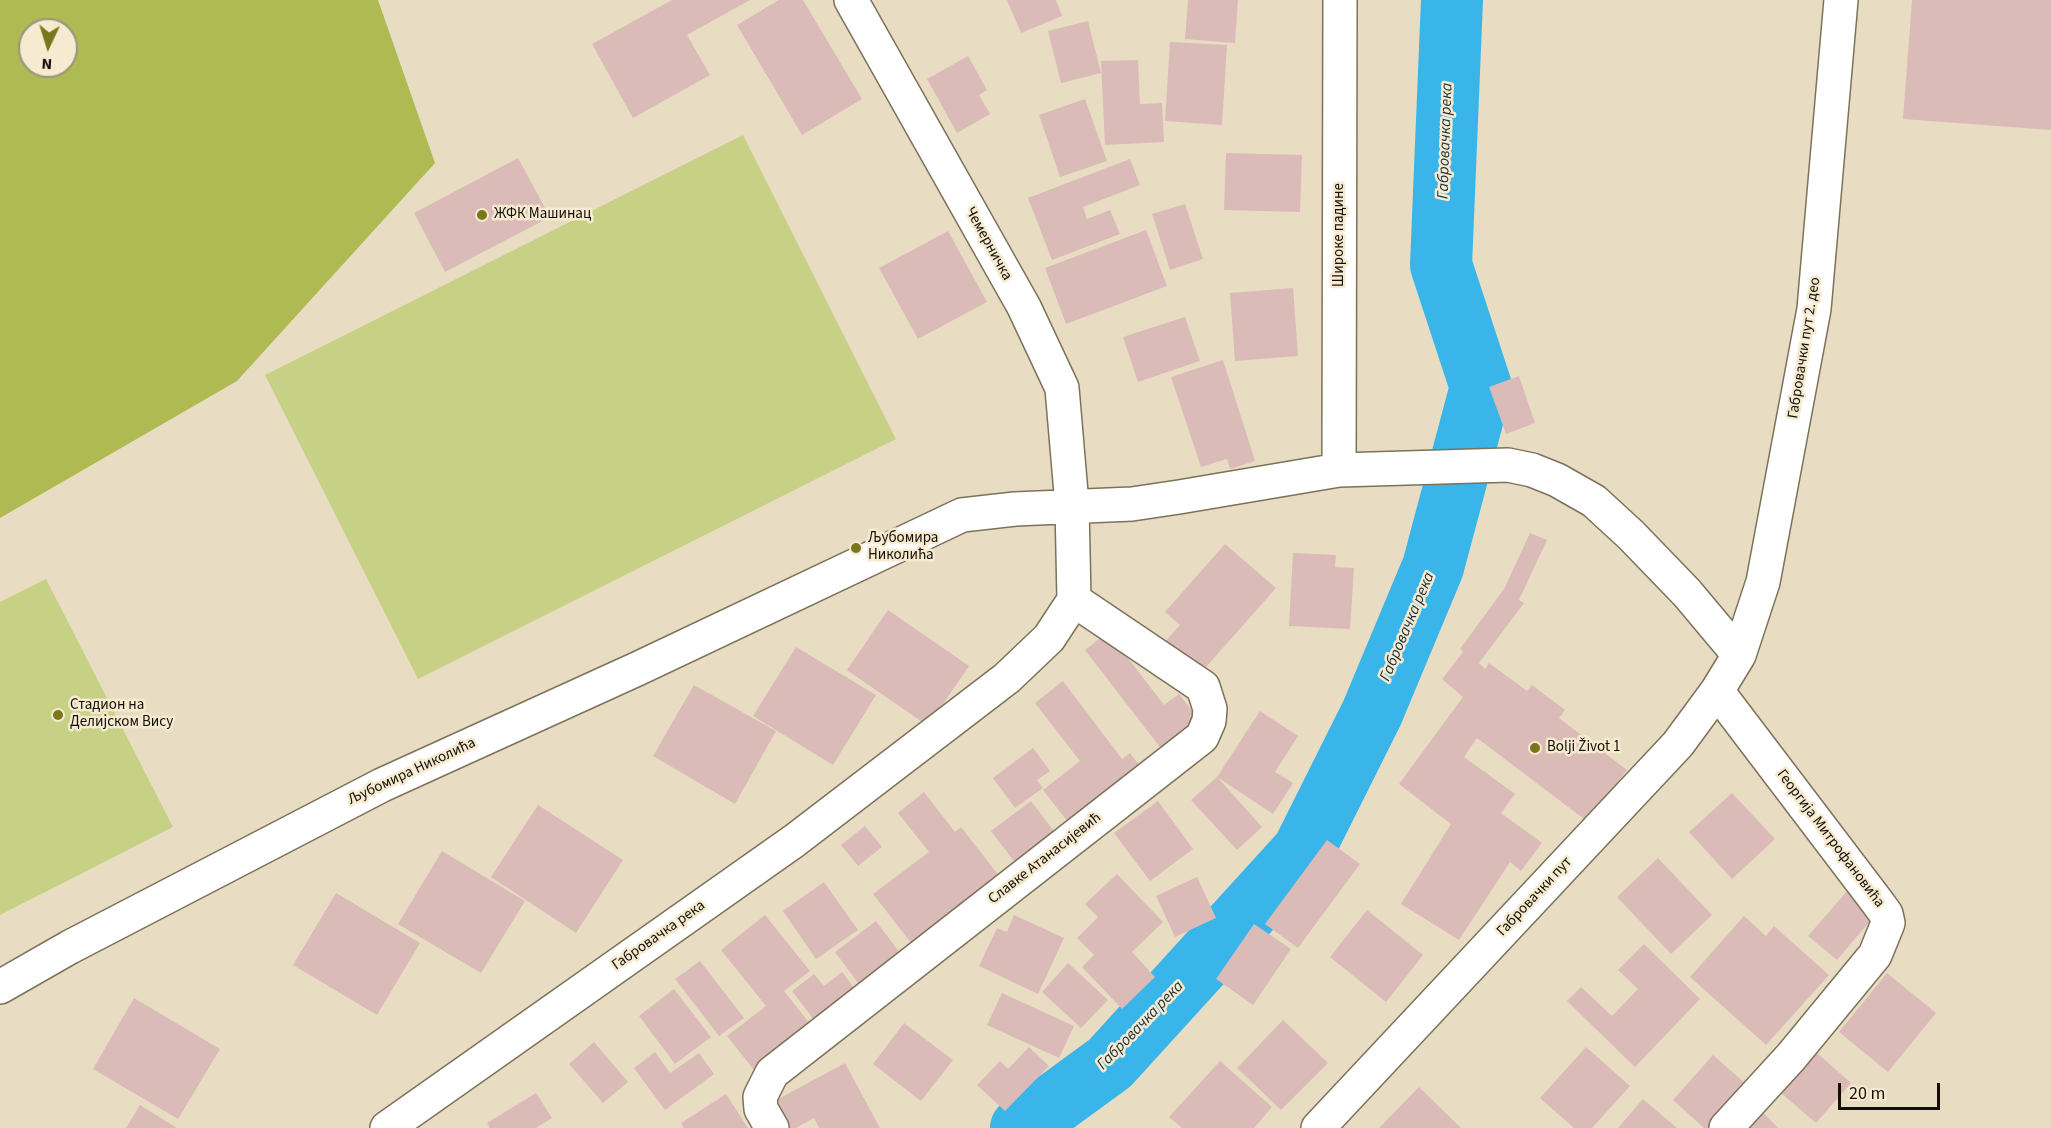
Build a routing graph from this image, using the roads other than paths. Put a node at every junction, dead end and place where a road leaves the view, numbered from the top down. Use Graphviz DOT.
graph roads {
  1 [pos="851,0"];
  2 [pos="1340,0"];
  3 [pos="1841,0"];
  4 [pos="1339,470"];
  5 [pos="1072,505"];
  6 [pos="1074,600"];
  7 [pos="1738,655"];
  8 [pos="1717,691"];
  9 [pos="0,987"];
  10 [pos="387,1128"];
  11 [pos="772,1128"];
  12 [pos="1318,1128"];
  13 [pos="1726,1128"];
  1 -- 5 [label="street, Чемерничка"];
  2 -- 4 [label="street, Широке падине"];
  3 -- 7 [label="street, Габровачки пут 2. део"];
  4 -- 5 [label="street"];
  4 -- 7 [label="street"];
  5 -- 6 [label="street"];
  5 -- 9 [label="street, Љубомира Николића"];
  6 -- 10 [label="street, Габровачка река"];
  6 -- 11 [label="street, Славке Атанасијевић"];
  7 -- 8 [label="street, Габровачки пут"];
  8 -- 12 [label="street, Габровачки пут"];
  8 -- 13 [label="street, Георгија Митрофановића"];
}
